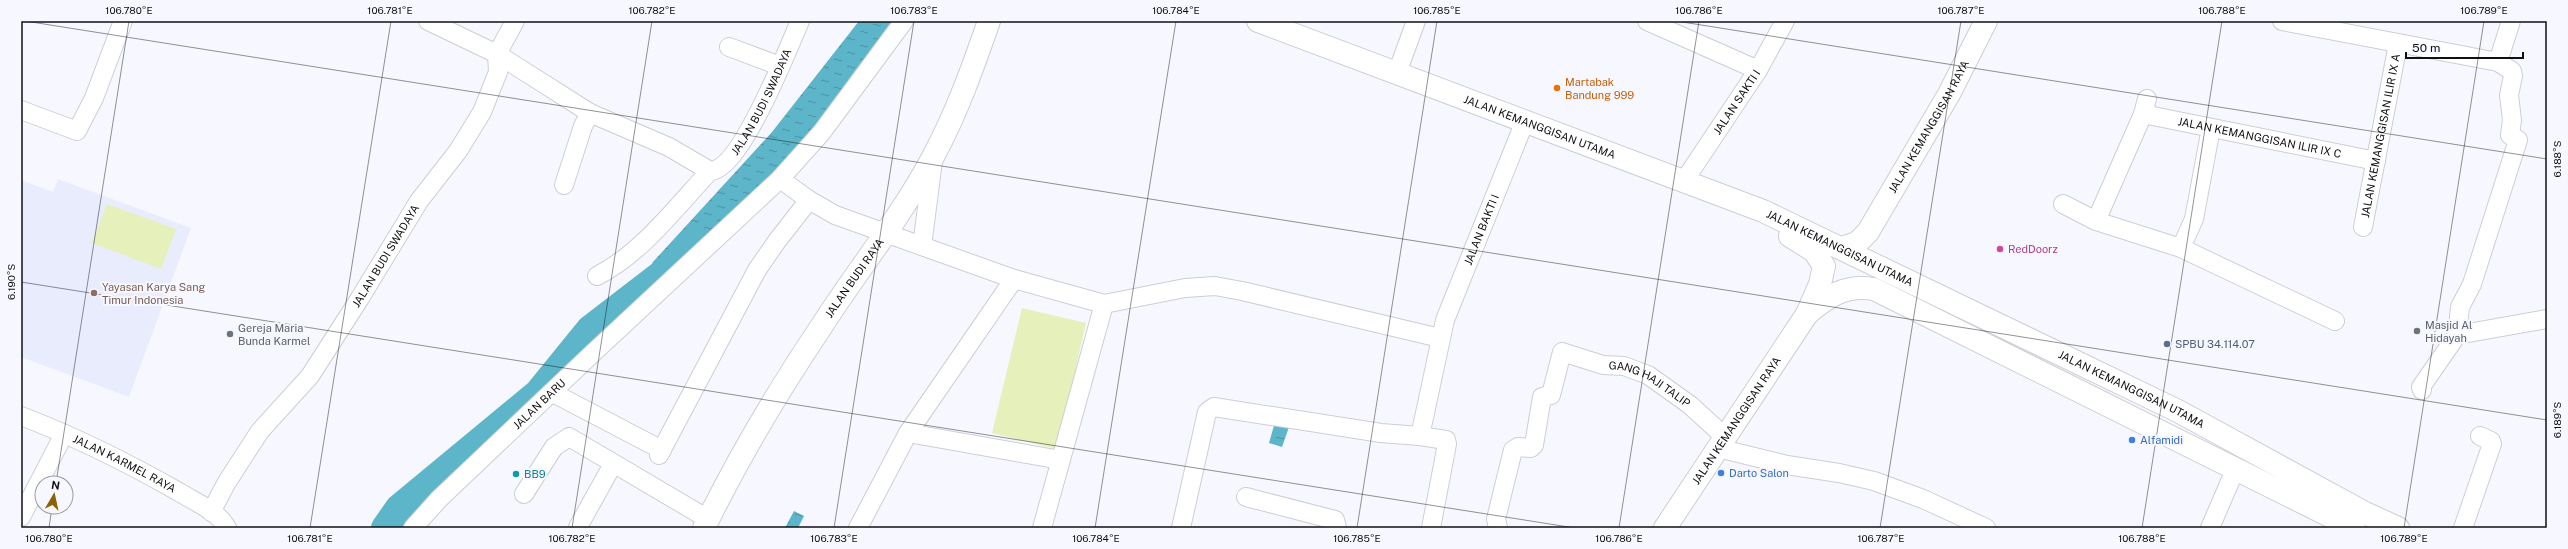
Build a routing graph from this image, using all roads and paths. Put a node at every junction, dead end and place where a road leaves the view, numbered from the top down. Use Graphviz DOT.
graph roads {
  1 [pos="123,21"];
  2 [pos="428,21"];
  3 [pos="515,21"];
  4 [pos="800,21"];
  5 [pos="904,21"];
  6 [pos="989,21"];
  7 [pos="1258,21"];
  8 [pos="1416,21"];
  9 [pos="1785,21"];
  10 [pos="1986,21"];
  11 [pos="2282,21"];
  12 [pos="2511,21"];
  13 [pos="1657,23"];
  14 [pos="2398,44"];
  15 [pos="729,47"];
  16 [pos="497,54"];
  17 [pos="2498,62"];
  18 [pos="780,66"];
  19 [pos="1758,70"];
  20 [pos="1397,73"];
  21 [pos="21,110"];
  22 [pos="590,113"];
  23 [pos="1525,121"];
  24 [pos="2211,128"];
  25 [pos="934,156"];
  26 [pos="2376,161"];
  27 [pos="710,171"];
  28 [pos="780,178"];
  29 [pos="1684,181"];
  30 [pos="564,185"];
  31 [pos="809,200"];
  32 [pos="2063,204"];
  33 [pos="1763,211"];
  34 [pos="2096,221"];
  35 [pos="2363,227"];
  36 [pos="1868,232"];
  37 [pos="887,234"];
  38 [pos="922,246"];
  39 [pos="1842,248"];
  40 [pos="2181,248"];
  41 [pos="1866,260"];
  42 [pos="597,276"];
  43 [pos="1014,279"];
  44 [pos="1104,304"];
  45 [pos="1807,314"];
  46 [pos="2547,319"];
  47 [pos="2334,321"];
  48 [pos="2457,335"];
  49 [pos="1440,338"];
  50 [pos="2422,390"];
  51 [pos="553,392"];
  52 [pos="21,416"];
  53 [pos="908,433"];
  54 [pos="64,434"];
  55 [pos="1420,436"];
  56 [pos="2486,440"];
  57 [pos="1721,443"];
  58 [pos="1061,460"];
  59 [pos="613,464"];
  60 [pos="2235,470"];
  61 [pos="524,494"];
  62 [pos="1246,497"];
  63 [pos="21,517"];
  64 [pos="220,520"];
  65 [pos="706,524"];
  66 [pos="578,527"];
  67 [pos="413,528"];
  68 [pos="858,528"];
  69 [pos="1042,528"];
  70 [pos="1181,528"];
  71 [pos="1337,528"];
  72 [pos="1431,528"];
  73 [pos="1498,528"];
  74 [pos="1665,528"];
  75 [pos="1986,528"];
  76 [pos="2210,528"];
  77 [pos="2354,528"];
  78 [pos="2398,528"];
  79 [pos="2463,528"];
  1 -- 21 [label="street"];
  2 -- 16 [label="street"];
  3 -- 16 [label="street"];
  4 -- 18 [label="street, JALAN BUDI SWADAYA"];
  5 -- 28 [label="street, JALAN BARU"];
  6 -- 25 [label="main road, JALAN BUDI RAYA"];
  7 -- 20 [label="main road, JALAN KEMANGGISAN UTAMA"];
  8 -- 20 [label="street"];
  9 -- 19 [label="street, JALAN SAKTI I"];
  10 -- 36 [label="main road, JALAN KEMANGGISAN RAYA"];
  11 -- 14 [label="street, JALAN KEMANGGISAN ILIR IX A"];
  12 -- 17 [label="street"];
  13 -- 19 [label="street"];
  14 -- 17 [label="street, JALAN KEMANGGISAN ILIR IX A"];
  14 -- 26 [label="street, JALAN KEMANGGISAN ILIR IX A"];
  15 -- 18 [label="street"];
  16 -- 22 [label="street"];
  16 -- 64 [label="street, JALAN BUDI SWADAYA"];
  17 -- 48 [label="street"];
  18 -- 27 [label="street, JALAN BUDI SWADAYA"];
  19 -- 29 [label="street, JALAN SAKTI I"];
  20 -- 23 [label="main road, JALAN KEMANGGISAN UTAMA"];
  22 -- 27 [label="street"];
  22 -- 30 [label="street"];
  23 -- 29 [label="main road, JALAN KEMANGGISAN UTAMA"];
  23 -- 49 [label="street, JALAN BAKTI I"];
  24 -- 26 [label="street, JALAN KEMANGGISAN ILIR IX C"];
  24 -- 34 [label="street, JALAN KEMANGGISAN ILIR IX C"];
  24 -- 40 [label="street"];
  25 -- 37 [label="main road, JALAN BUDI RAYA"];
  25 -- 38 [label="street"];
  26 -- 35 [label="street, JALAN KEMANGGISAN ILIR IX A"];
  27 -- 42 [label="street, JALAN BUDI SWADAYA"];
  28 -- 31 [label="street"];
  28 -- 51 [label="street, JALAN BARU"];
  29 -- 33 [label="main road, JALAN KEMANGGISAN UTAMA"];
  31 -- 37 [label="street"];
  31 -- 51 [label="street"];
  32 -- 34 [label="street"];
  33 -- 39 [label="main road, JALAN KEMANGGISAN UTAMA"];
  33 -- 45 [label="main road"];
  34 -- 40 [label="street"];
  36 -- 39 [label="main road, JALAN KEMANGGISAN RAYA"];
  36 -- 41 [label="main road, JALAN KEMANGGISAN RAYA"];
  37 -- 38 [label="street"];
  37 -- 65 [label="main road, JALAN BUDI RAYA"];
  38 -- 43 [label="street"];
  39 -- 41 [label="main road, JALAN KEMANGGISAN UTAMA"];
  40 -- 47 [label="street"];
  41 -- 78 [label="main road, JALAN KEMANGGISAN UTAMA"];
  43 -- 44 [label="street"];
  43 -- 53 [label="street"];
  44 -- 49 [label="street"];
  44 -- 58 [label="street"];
  45 -- 57 [label="main road, JALAN KEMANGGISAN RAYA"];
  45 -- 60 [label="main road, JALAN KEMANGGISAN UTAMA"];
  46 -- 48 [label="street"];
  48 -- 50 [label="street"];
  49 -- 55 [label="street, JALAN BAKTI I"];
  51 -- 67 [label="street, JALAN BARU"];
  52 -- 54 [label="street, JALAN KARMEL RAYA"];
  53 -- 58 [label="street"];
  53 -- 68 [label="street"];
  54 -- 63 [label="street"];
  54 -- 64 [label="street, JALAN KARMEL RAYA"];
  55 -- 70 [label="street"];
  55 -- 72 [label="street"];
  56 -- 79 [label="street"];
  57 -- 73 [label="street, GANG HAJI TALIP"];
  57 -- 74 [label="main road, JALAN KEMANGGISAN RAYA"];
  57 -- 75 [label="street"];
  58 -- 69 [label="street"];
  59 -- 61 [label="street"];
  59 -- 65 [label="street"];
  59 -- 66 [label="street"];
  60 -- 76 [label="street"];
  60 -- 77 [label="main road, JALAN KEMANGGISAN UTAMA"];
  62 -- 71 [label="street"];
}
